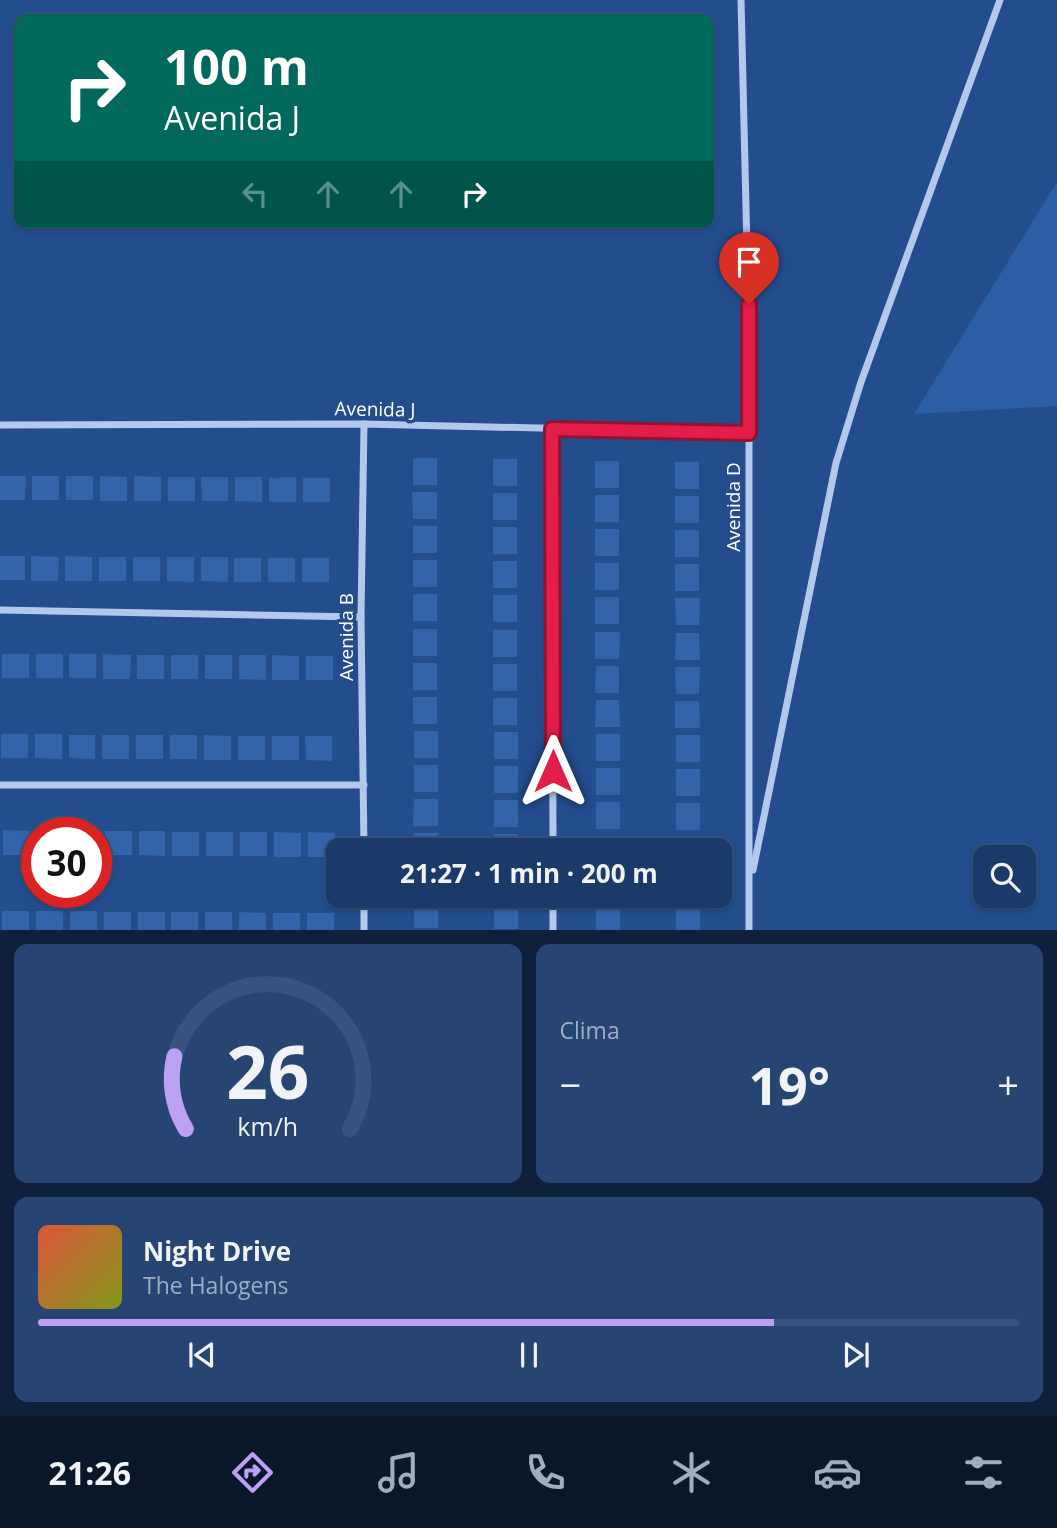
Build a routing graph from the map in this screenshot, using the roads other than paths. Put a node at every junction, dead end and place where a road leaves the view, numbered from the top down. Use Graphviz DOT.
graph roads {
  1 [pos="741,0"];
  2 [pos="1000,0"];
  3 [pos="364,424"];
  4 [pos="0,425"];
  5 [pos="552,429"];
  6 [pos="749,433"];
  7 [pos="0,610"];
  8 [pos="361,617"];
  9 [pos="0,785"];
  10 [pos="364,785"];
  11 [pos="364,838"];
  12 [pos="553,838"];
  13 [pos="749,888"];
  14 [pos="364,908"];
  15 [pos="553,908"];
  16 [pos="364,929"];
  17 [pos="553,929"];
  18 [pos="749,929"];
  1 -- 6 [label="street, Avenida D"];
  2 -- 13 [label="street"];
  3 -- 4 [label="street, Avenida J"];
  3 -- 5 [label="street, Avenida J"];
  3 -- 8 [label="street, Avenida B"];
  5 -- 6 [label="street, Avenida J"];
  5 -- 12 [label="street"];
  6 -- 13 [label="street, Avenida D"];
  7 -- 8 [label="street"];
  8 -- 10 [label="street, Avenida B"];
  9 -- 10 [label="street"];
  10 -- 11 [label="street, Avenida B"];
  13 -- 18 [label="street, Avenida D"];
  14 -- 16 [label="street"];
  15 -- 17 [label="street"];
}
